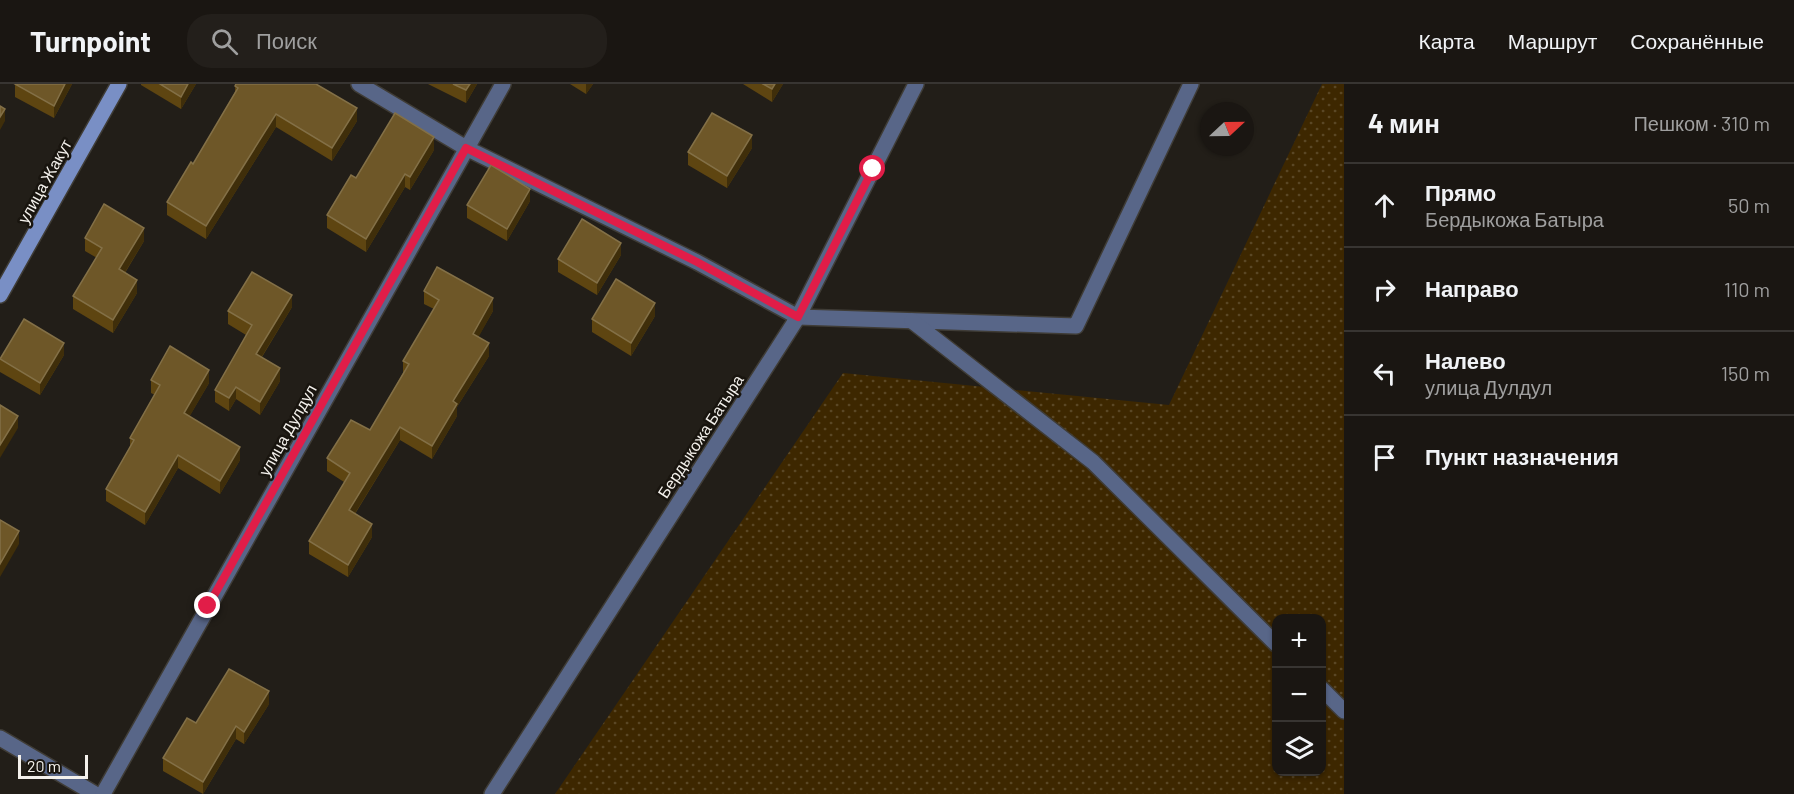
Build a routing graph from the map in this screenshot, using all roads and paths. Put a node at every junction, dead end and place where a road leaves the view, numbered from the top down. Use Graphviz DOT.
graph roads {
  1 [pos="119,84"];
  2 [pos="359,84"];
  3 [pos="503,84"];
  4 [pos="916,84"];
  5 [pos="1191,84"];
  6 [pos="466,148"];
  7 [pos="0,295"];
  8 [pos="798,317"];
  9 [pos="912,321"];
  10 [pos="1272,640"];
  11 [pos="1326,692"];
  12 [pos="1344,711"];
  13 [pos="0,738"];
  14 [pos="95,794"];
  15 [pos="103,794"];
  16 [pos="492,794"];
  1 -- 7 [label="street, улица Жакут"];
  2 -- 6 [label="street"];
  3 -- 6 [label="street, улица Дулдул"];
  4 -- 8 [label="street, Бердыкожа Батыра"];
  5 -- 9 [label="street"];
  6 -- 8 [label="street"];
  6 -- 15 [label="street, улица Дулдул"];
  8 -- 9 [label="street"];
  8 -- 16 [label="street, Бердыкожа Батыра"];
  9 -- 10 [label="street"];
  11 -- 12 [label="street"];
  13 -- 14 [label="street"];
}
